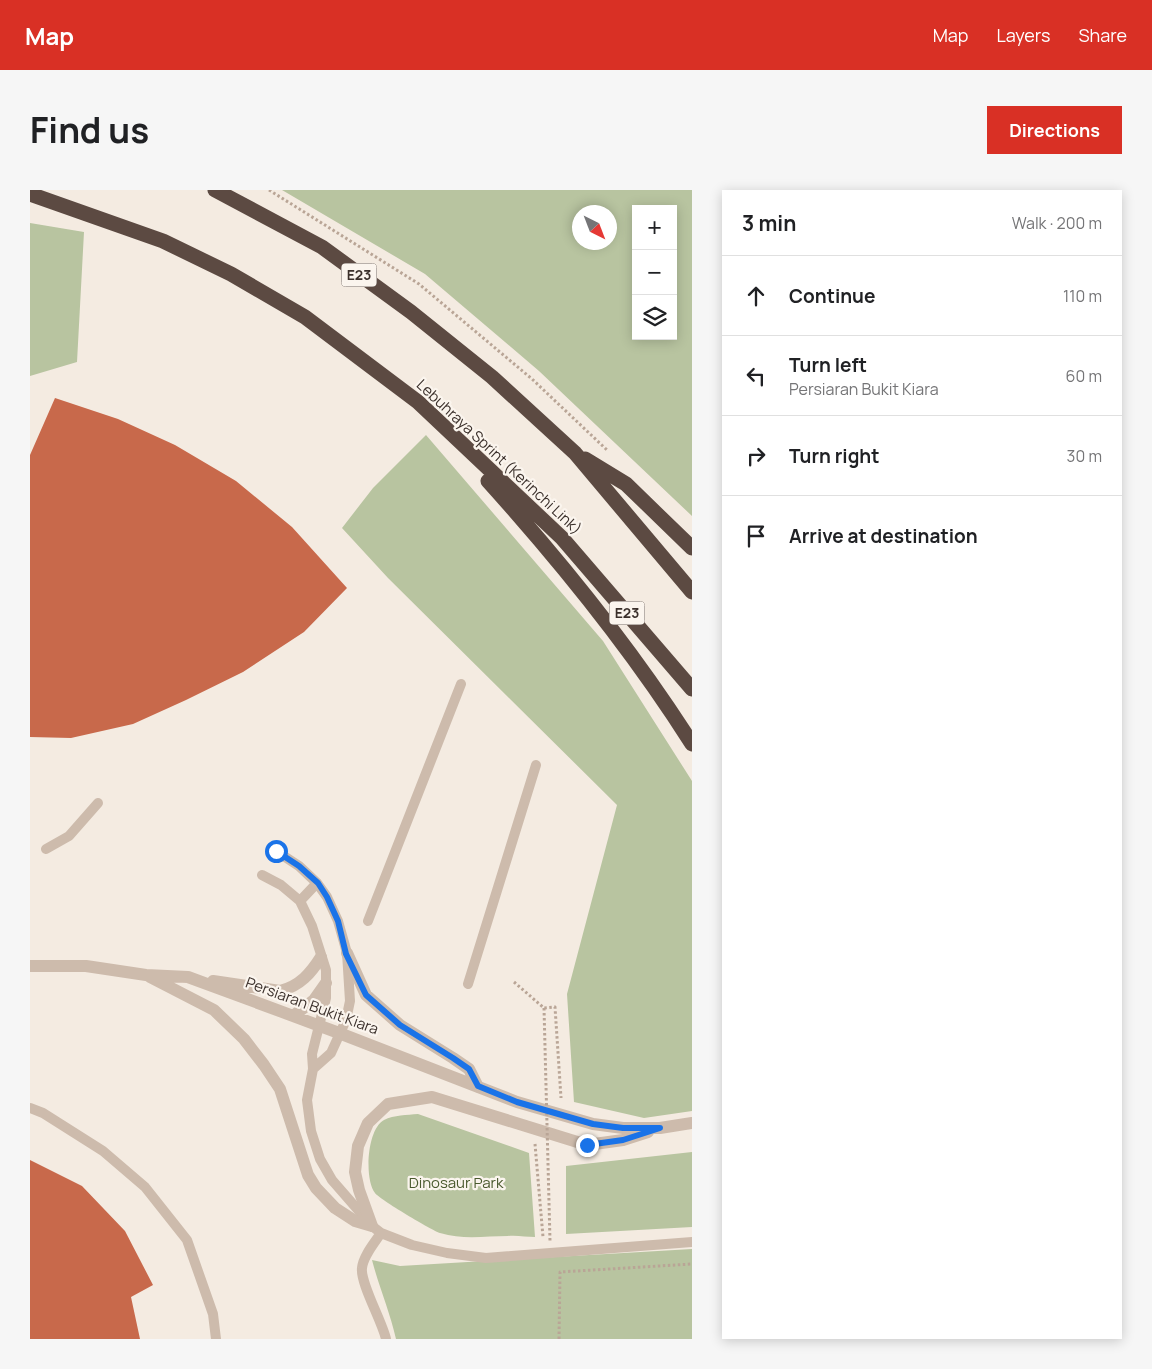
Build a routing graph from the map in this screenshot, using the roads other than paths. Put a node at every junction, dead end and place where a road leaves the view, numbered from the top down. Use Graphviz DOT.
graph roads {
  1 [pos="215,190"];
  2 [pos="30,194"];
  3 [pos="418,402"];
  4 [pos="575,453"];
  5 [pos="692,548"];
  6 [pos="692,592"];
  7 [pos="461,684"];
  8 [pos="692,689"];
  9 [pos="692,744"];
  10 [pos="536,766"];
  11 [pos="98,803"];
  12 [pos="46,849"];
  13 [pos="276,851"];
  14 [pos="262,875"];
  15 [pos="318,883"];
  16 [pos="300,901"];
  17 [pos="368,921"];
  18 [pos="346,954"];
  19 [pos="322,957"];
  20 [pos="30,966"];
  21 [pos="146,975"];
  22 [pos="188,977"];
  23 [pos="326,982"];
  24 [pos="468,984"];
  25 [pos="293,1016"];
  26 [pos="319,1026"];
  27 [pos="339,1033"];
  28 [pos="313,1069"];
  29 [pos="478,1086"];
  30 [pos="30,1108"];
  31 [pos="692,1122"];
  32 [pos="660,1128"];
  33 [pos="376,1229"];
  34 [pos="692,1242"];
  35 [pos="216,1339"];
  36 [pos="386,1339"];
  1 -- 4 [label="highway, E23"];
  2 -- 3 [label="highway, Lebuhraya Sprint (Kerinchi Link) / E23"];
  3 -- 8 [label="highway, Lebuhraya Sprint (Kerinchi Link) / E23"];
  3 -- 9 [label="highway"];
  4 -- 5 [label="highway"];
  4 -- 6 [label="highway, E23"];
  7 -- 17 [label="lane"];
  10 -- 24 [label="lane"];
  11 -- 12 [label="lane"];
  13 -- 15 [label="lane"];
  14 -- 16 [label="lane"];
  15 -- 16 [label="lane"];
  15 -- 18 [label="lane"];
  16 -- 19 [label="lane"];
  18 -- 27 [label="lane"];
  18 -- 29 [label="street"];
  19 -- 22 [label="street"];
  19 -- 23 [label="lane"];
  20 -- 21 [label="street, Persiaran Bukit Kiara"];
  21 -- 22 [label="street, Persiaran Bukit Kiara"];
  21 -- 33 [label="street"];
  22 -- 25 [label="street, Persiaran Bukit Kiara"];
  23 -- 25 [label="street"];
  23 -- 26 [label="lane"];
  25 -- 26 [label="street, Persiaran Bukit Kiara"];
  26 -- 27 [label="street, Persiaran Bukit Kiara"];
  26 -- 28 [label="lane"];
  27 -- 28 [label="lane"];
  27 -- 29 [label="street, Persiaran Bukit Kiara"];
  28 -- 33 [label="lane"];
  29 -- 32 [label="street, Persiaran Bukit Kiara"];
  30 -- 35 [label="lane"];
  31 -- 32 [label="street, Persiaran Bukit Kiara"];
  32 -- 33 [label="street"];
  33 -- 34 [label="lane"];
  33 -- 36 [label="lane"];
}
